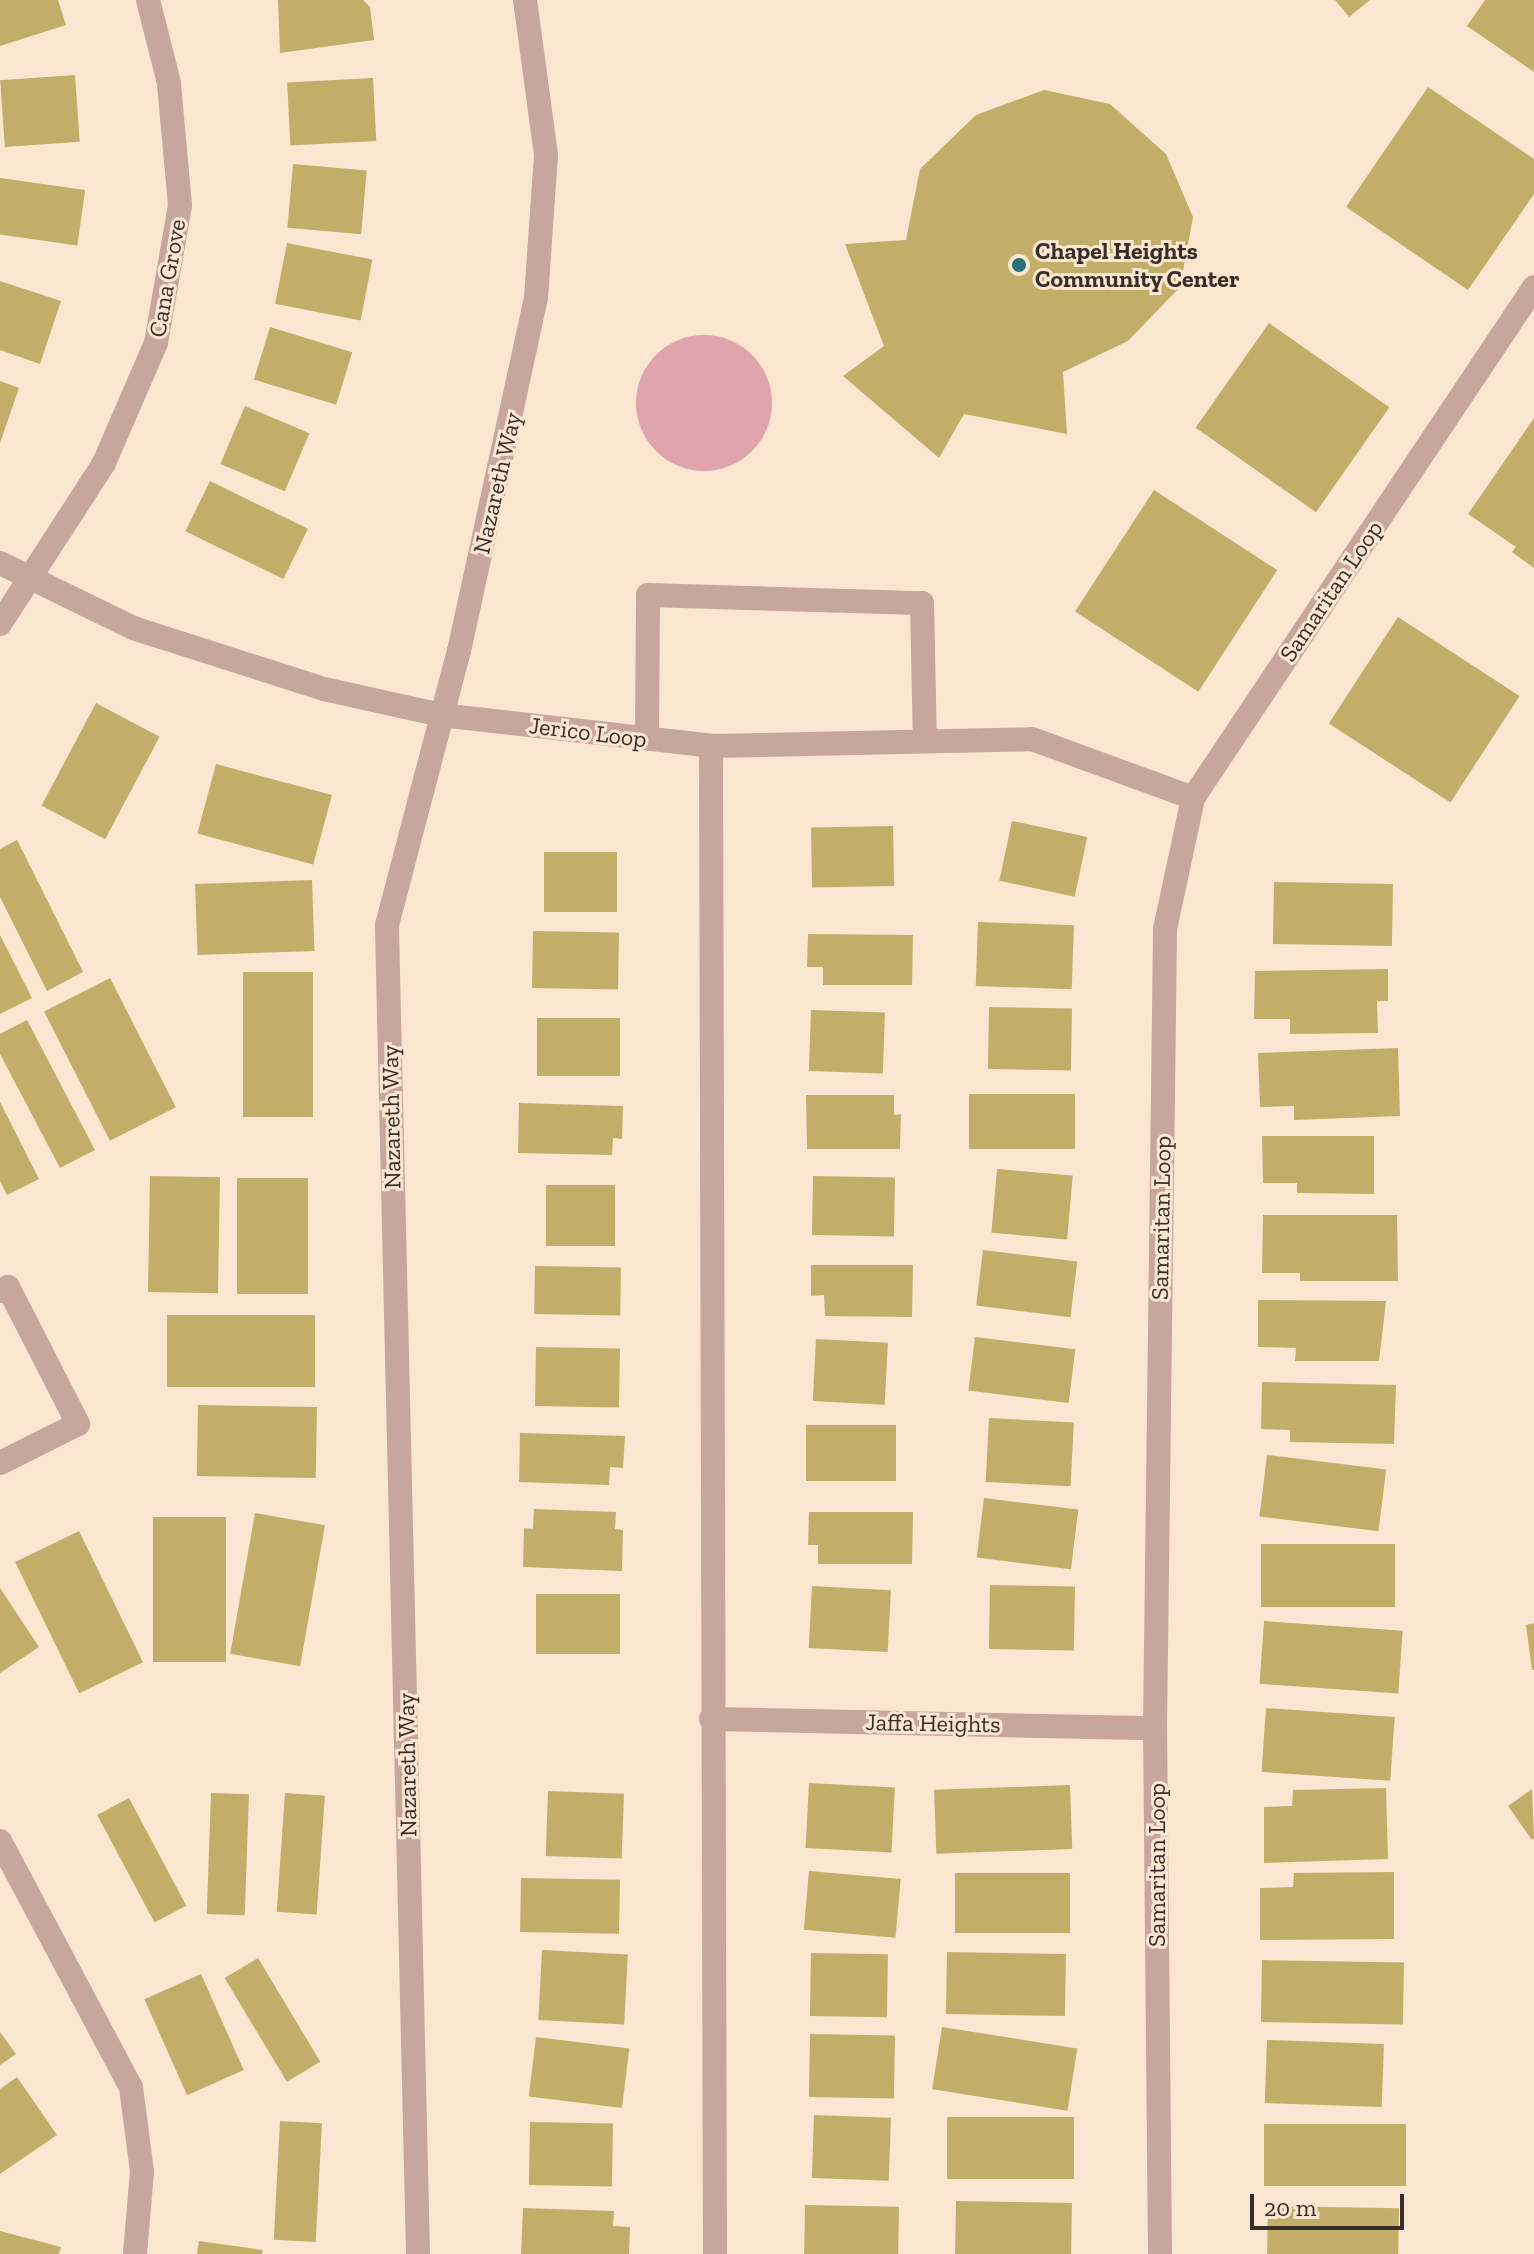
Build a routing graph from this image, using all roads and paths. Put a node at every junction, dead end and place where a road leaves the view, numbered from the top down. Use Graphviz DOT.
graph roads {
  1 [pos="148,0"];
  2 [pos="525,0"];
  3 [pos="1534,287"];
  4 [pos="0,563"];
  5 [pos="33,576"];
  6 [pos="0,624"];
  7 [pos="441,715"];
  8 [pos="647,738"];
  9 [pos="925,741"];
  10 [pos="711,746"];
  11 [pos="1193,798"];
  12 [pos="0,1291"];
  13 [pos="0,1463"];
  14 [pos="711,1719"];
  15 [pos="1155,1728"];
  16 [pos="0,1841"];
  17 [pos="135,2254"];
  18 [pos="418,2254"];
  19 [pos="715,2254"];
  20 [pos="1160,2254"];
  1 -- 5 [label="street, Cana Grove"];
  2 -- 7 [label="street, Nazareth Way"];
  3 -- 11 [label="street, Samaritan Loop"];
  4 -- 5 [label="street, Jerico Loop"];
  5 -- 6 [label="street, Cana Grove"];
  5 -- 7 [label="street, Jerico Loop"];
  7 -- 8 [label="street, Jerico Loop"];
  7 -- 18 [label="street, Nazareth Way"];
  8 -- 9 [label="street"];
  8 -- 10 [label="street, Jerico Loop"];
  9 -- 10 [label="street, Jerico Loop"];
  9 -- 11 [label="street, Jerico Loop"];
  10 -- 14 [label="street"];
  11 -- 15 [label="street, Samaritan Loop"];
  12 -- 13 [label="street"];
  14 -- 15 [label="street, Jaffa Heights"];
  14 -- 19 [label="street"];
  15 -- 20 [label="street, Samaritan Loop"];
  16 -- 17 [label="street"];
}
